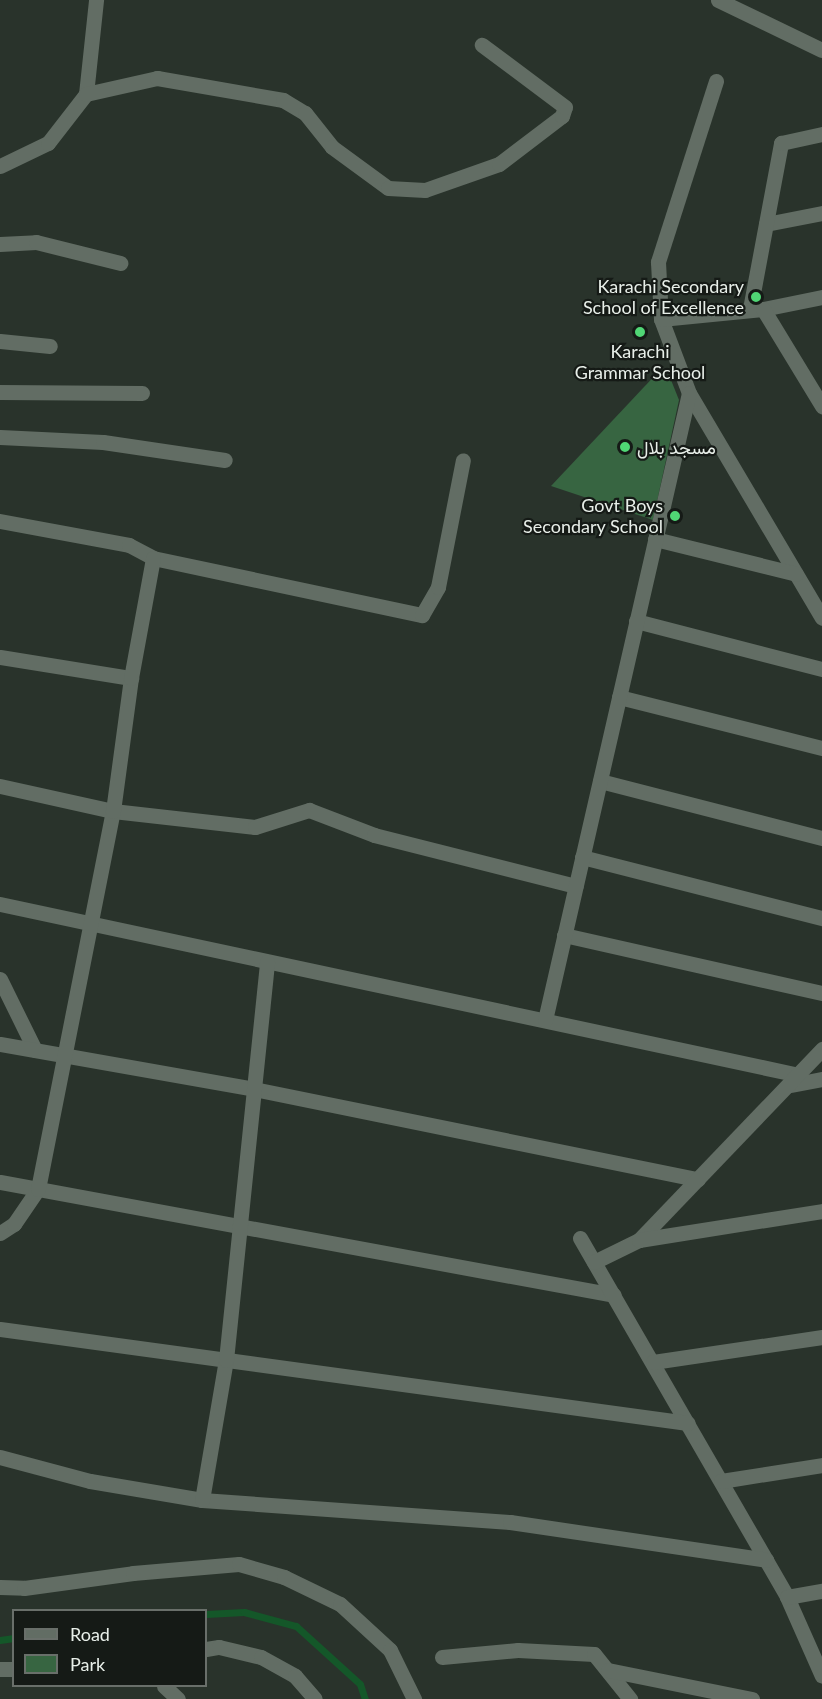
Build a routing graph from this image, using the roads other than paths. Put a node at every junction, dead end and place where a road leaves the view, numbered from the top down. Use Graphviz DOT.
graph roads {
  1 [pos="96,0"];
  2 [pos="718,0"];
  3 [pos="482,45"];
  4 [pos="822,50"];
  5 [pos="716,81"];
  6 [pos="86,94"];
  7 [pos="822,134"];
  8 [pos="0,166"];
  9 [pos="822,213"];
  10 [pos="766,224"];
  11 [pos="0,244"];
  12 [pos="120,263"];
  13 [pos="822,297"];
  14 [pos="757,309"];
  15 [pos="662,319"];
  16 [pos="0,341"];
  17 [pos="50,346"];
  18 [pos="816,383"];
  19 [pos="0,392"];
  20 [pos="142,393"];
  21 [pos="689,393"];
  22 [pos="822,406"];
  23 [pos="0,437"];
  24 [pos="225,460"];
  25 [pos="463,460"];
  26 [pos="0,521"];
  27 [pos="655,539"];
  28 [pos="153,558"];
  29 [pos="796,574"];
  30 [pos="822,618"];
  31 [pos="636,621"];
  32 [pos="0,657"];
  33 [pos="822,669"];
  34 [pos="131,678"];
  35 [pos="619,697"];
  36 [pos="822,748"];
  37 [pos="600,781"];
  38 [pos="0,786"];
  39 [pos="113,811"];
  40 [pos="822,838"];
  41 [pos="582,857"];
  42 [pos="576,886"];
  43 [pos="0,904"];
  44 [pos="822,918"];
  45 [pos="91,924"];
  46 [pos="564,935"];
  47 [pos="267,962"];
  48 [pos="0,979"];
  49 [pos="822,993"];
  50 [pos="545,1020"];
  51 [pos="0,1044"];
  52 [pos="822,1049"];
  53 [pos="35,1050"];
  54 [pos="65,1055"];
  55 [pos="822,1079"];
  56 [pos="795,1080"];
  57 [pos="254,1089"];
  58 [pos="698,1179"];
  59 [pos="0,1182"];
  60 [pos="38,1189"];
  61 [pos="822,1211"];
  62 [pos="239,1226"];
  63 [pos="0,1233"];
  64 [pos="580,1238"];
  65 [pos="639,1240"];
  66 [pos="594,1262"];
  67 [pos="614,1295"];
  68 [pos="0,1329"];
  69 [pos="822,1336"];
  70 [pos="226,1360"];
  71 [pos="653,1362"];
  72 [pos="688,1423"];
  73 [pos="0,1457"];
  74 [pos="822,1466"];
  75 [pos="721,1481"];
  76 [pos="202,1500"];
  77 [pos="766,1560"];
  78 [pos="0,1587"];
  79 [pos="822,1591"];
  80 [pos="787,1597"];
  81 [pos="207,1649"];
  82 [pos="442,1657"];
  83 [pos="608,1670"];
  84 [pos="822,1676"];
  85 [pos="165,1687"];
  86 [pos="178,1699"];
  87 [pos="315,1699"];
  88 [pos="414,1699"];
  89 [pos="630,1699"];
  90 [pos="752,1699"];
  1 -- 6 [label="street"];
  2 -- 4 [label="street"];
  3 -- 6 [label="street"];
  5 -- 15 [label="street"];
  6 -- 8 [label="street"];
  7 -- 10 [label="street"];
  9 -- 10 [label="street"];
  10 -- 14 [label="street"];
  11 -- 12 [label="street"];
  13 -- 14 [label="street"];
  14 -- 15 [label="street"];
  14 -- 18 [label="street"];
  15 -- 21 [label="street"];
  16 -- 17 [label="street"];
  18 -- 22 [label="street"];
  19 -- 20 [label="street"];
  21 -- 27 [label="street"];
  21 -- 29 [label="street"];
  23 -- 24 [label="street"];
  25 -- 28 [label="street"];
  26 -- 28 [label="street"];
  27 -- 29 [label="street"];
  27 -- 31 [label="street"];
  28 -- 34 [label="street"];
  29 -- 30 [label="street"];
  31 -- 33 [label="street"];
  31 -- 35 [label="street"];
  32 -- 34 [label="street"];
  34 -- 39 [label="street"];
  35 -- 36 [label="street"];
  35 -- 37 [label="street"];
  37 -- 40 [label="street"];
  37 -- 41 [label="street"];
  38 -- 39 [label="street"];
  39 -- 42 [label="street"];
  39 -- 45 [label="street"];
  41 -- 42 [label="street"];
  41 -- 44 [label="street"];
  42 -- 46 [label="street"];
  43 -- 45 [label="street"];
  45 -- 47 [label="street"];
  45 -- 54 [label="street"];
  46 -- 49 [label="street"];
  46 -- 50 [label="street"];
  47 -- 50 [label="street"];
  47 -- 57 [label="street"];
  48 -- 53 [label="street"];
  50 -- 56 [label="street"];
  51 -- 53 [label="street"];
  52 -- 56 [label="street"];
  53 -- 54 [label="street"];
  54 -- 57 [label="street"];
  54 -- 60 [label="street"];
  55 -- 56 [label="street"];
  56 -- 58 [label="street"];
  57 -- 58 [label="street"];
  57 -- 62 [label="street"];
  58 -- 65 [label="street"];
  59 -- 60 [label="street"];
  60 -- 62 [label="street"];
  60 -- 63 [label="street"];
  61 -- 65 [label="street"];
  62 -- 67 [label="street"];
  62 -- 70 [label="street"];
  64 -- 66 [label="street"];
  65 -- 66 [label="street"];
  66 -- 67 [label="street"];
  67 -- 71 [label="street"];
  68 -- 70 [label="street"];
  69 -- 71 [label="street"];
  70 -- 72 [label="street"];
  70 -- 76 [label="street"];
  71 -- 72 [label="street"];
  72 -- 75 [label="street"];
  73 -- 76 [label="street"];
  74 -- 75 [label="street"];
  75 -- 77 [label="street"];
  76 -- 77 [label="street"];
  77 -- 80 [label="street"];
  78 -- 88 [label="street"];
  79 -- 80 [label="street"];
  80 -- 84 [label="street"];
  81 -- 87 [label="street"];
  82 -- 83 [label="street"];
  83 -- 89 [label="street"];
  83 -- 90 [label="street"];
  85 -- 86 [label="street"];
}
